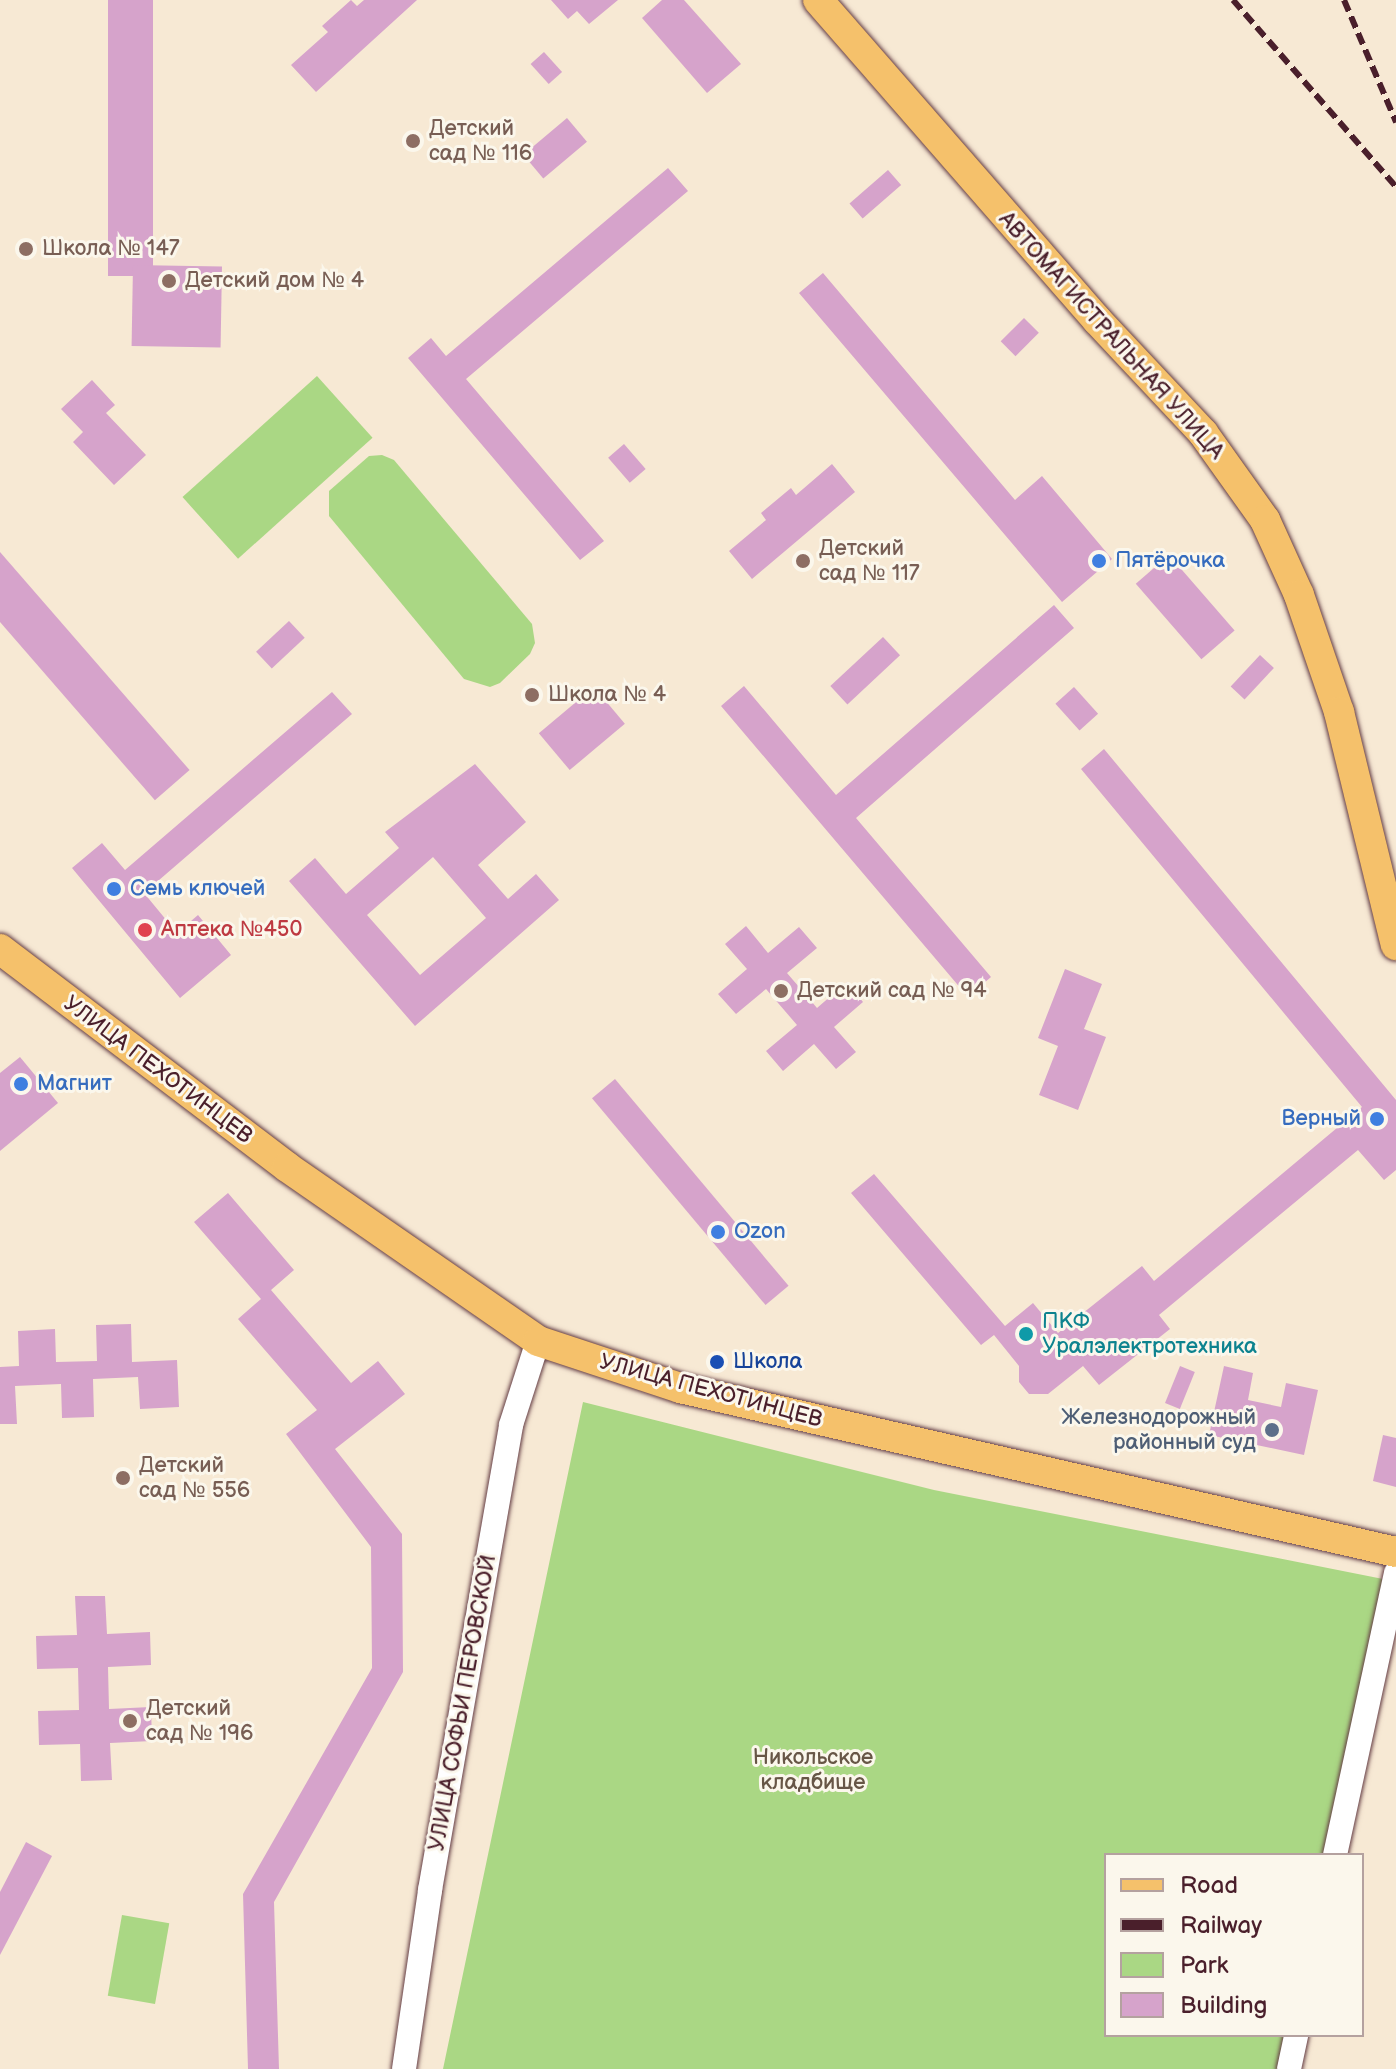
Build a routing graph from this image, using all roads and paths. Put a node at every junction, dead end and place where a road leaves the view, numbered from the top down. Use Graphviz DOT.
graph roads {
  1 [pos="818,0"];
  2 [pos="1396,945"];
  3 [pos="0,949"];
  4 [pos="538,1341"];
  5 [pos="1396,1552"];
  6 [pos="1396,1572"];
  7 [pos="1335,1853"];
  8 [pos="1296,2037"];
  9 [pos="404,2069"];
  10 [pos="1289,2069"];
  1 -- 2 [label="main road, АВТОМАГИСТРАЛЬНАЯ УЛИЦА"];
  3 -- 4 [label="main road, УЛИЦА ПЕХОТИНЦЕВ"];
  4 -- 5 [label="main road, УЛИЦА ПЕХОТИНЦЕВ"];
  4 -- 9 [label="street, УЛИЦА СОФЬИ ПЕРОВСКОЙ"];
  6 -- 7 [label="street"];
  8 -- 10 [label="street"];
}
